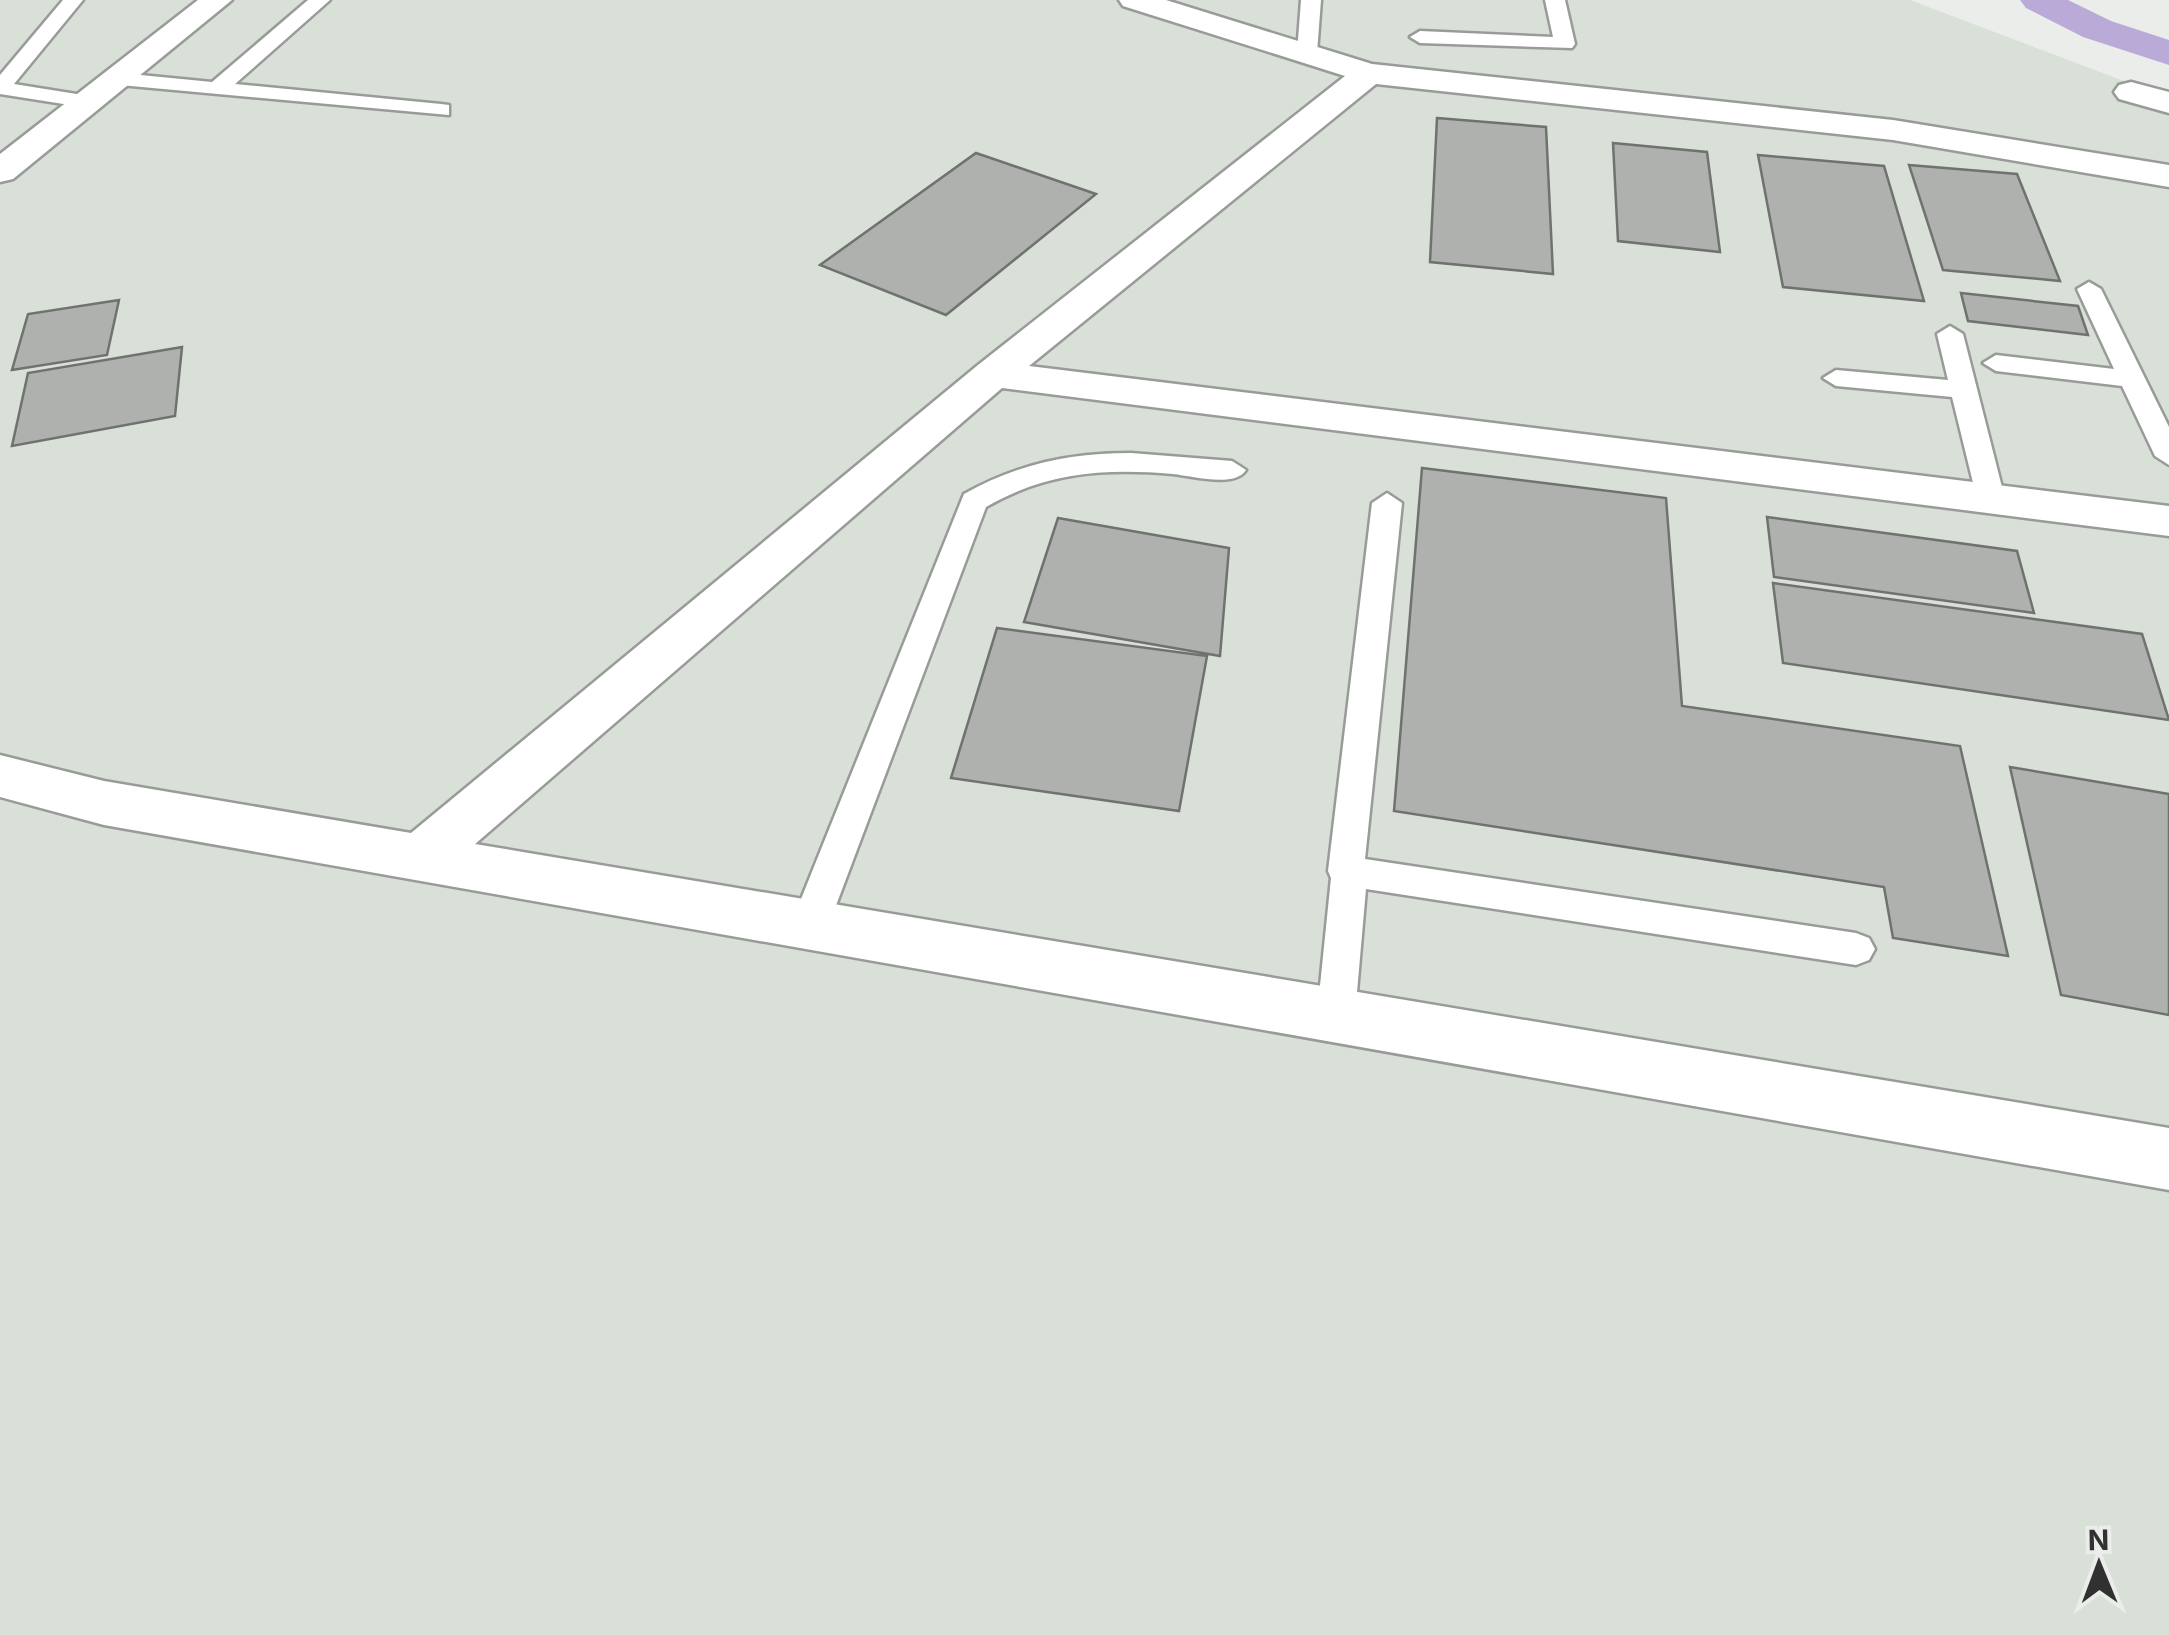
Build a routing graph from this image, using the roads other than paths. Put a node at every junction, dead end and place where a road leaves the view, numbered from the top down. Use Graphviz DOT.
graph roads {
  1 [pos="73,0"];
  2 [pos="217,0"];
  3 [pos="320,0"];
  4 [pos="1134,0"];
  5 [pos="1311,0"];
  6 [pos="1555,0"];
  7 [pos="1420,37"];
  8 [pos="1306,53"];
  9 [pos="1370,73"];
  10 [pos="120,78"];
  11 [pos="0,88"];
  12 [pos="217,88"];
  13 [pos="2131,92"];
  14 [pos="89,102"];
  15 [pos="2169,103"];
  16 [pos="441,110"];
  17 [pos="0,172"];
  18 [pos="2169,176"];
  19 [pos="2089,289"];
  20 [pos="1950,334"];
  21 [pos="1996,363"];
  22 [pos="992,374"];
  23 [pos="1836,378"];
  24 [pos="2132,378"];
  25 [pos="1964,390"];
  26 [pos="2169,456"];
  27 [pos="1232,470"];
  28 [pos="1992,499"];
  29 [pos="1387,503"];
  30 [pos="2169,521"];
  31 [pos="0,776"];
  32 [pos="421,857"];
  33 [pos="1350,872"];
  34 [pos="810,924"];
  35 [pos="1856,950"];
  36 [pos="1336,1016"];
  37 [pos="2169,1160"];
  1 -- 11 [label="lane"];
  2 -- 10 [label="street"];
  3 -- 12 [label="lane"];
  4 -- 8 [label="street"];
  5 -- 8 [label="lane"];
  6 -- 7 [label="lane"];
  8 -- 9 [label="street"];
  9 -- 18 [label="street"];
  9 -- 22 [label="street"];
  10 -- 12 [label="lane"];
  10 -- 14 [label="street"];
  11 -- 14 [label="lane"];
  12 -- 16 [label="lane"];
  13 -- 15 [label="street"];
  14 -- 17 [label="street"];
  19 -- 24 [label="lane"];
  20 -- 25 [label="lane"];
  21 -- 24 [label="lane"];
  22 -- 28 [label="street"];
  22 -- 32 [label="street"];
  23 -- 25 [label="lane"];
  24 -- 26 [label="lane"];
  25 -- 28 [label="lane"];
  27 -- 34 [label="lane"];
  28 -- 30 [label="street"];
  29 -- 33 [label="lane"];
  31 -- 32 [label="street"];
  32 -- 34 [label="street"];
  33 -- 35 [label="lane"];
  33 -- 36 [label="lane"];
  34 -- 36 [label="street"];
  36 -- 37 [label="street"];
}
